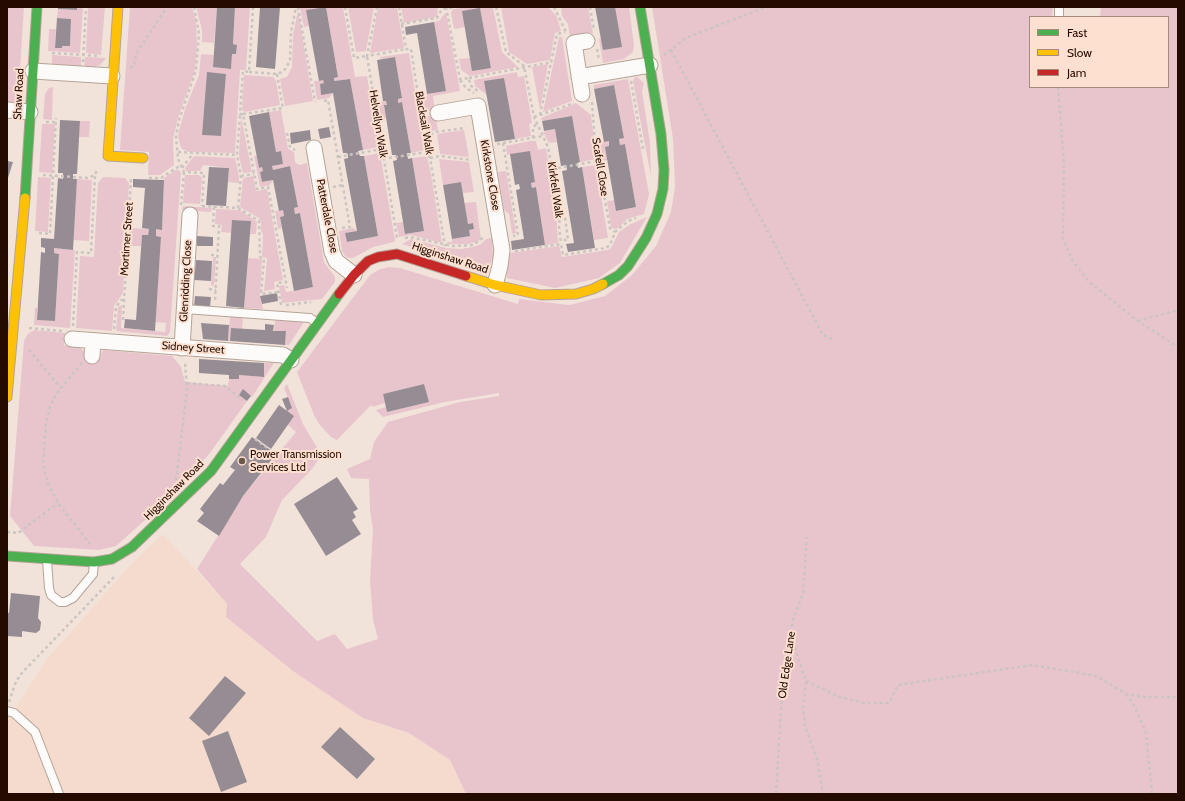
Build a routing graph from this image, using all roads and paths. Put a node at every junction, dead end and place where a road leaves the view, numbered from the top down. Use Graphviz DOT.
graph roads {
  1 [pos="37,7"];
  2 [pos="86,7"];
  3 [pos="118,7"];
  4 [pos="167,7"];
  5 [pos="194,7"];
  6 [pos="253,7"];
  7 [pos="297,7"];
  8 [pos="346,7"];
  9 [pos="377,7"];
  10 [pos="399,7"];
  11 [pos="455,7"];
  12 [pos="496,7"];
  13 [pos="554,7"];
  14 [pos="640,7"];
  15 [pos="766,7"];
  16 [pos="446,8"];
  17 [pos="402,24"];
  18 [pos="562,33"];
  19 [pos="564,41"];
  20 [pos="587,41"];
  21 [pos="406,49"];
  22 [pos="671,50"];
  23 [pos="45,53"];
  24 [pos="84,55"];
  25 [pos="104,56"];
  26 [pos="367,56"];
  27 [pos="552,62"];
  28 [pos="650,65"];
  29 [pos="134,66"];
  30 [pos="524,66"];
  31 [pos="33,71"];
  32 [pos="249,72"];
  33 [pos="82,74"];
  34 [pos="277,74"];
  35 [pos="112,76"];
  36 [pos="579,77"];
  37 [pos="630,77"];
  38 [pos="469,78"];
  39 [pos="1058,88"];
  40 [pos="484,96"];
  41 [pos="582,96"];
  42 [pos="324,101"];
  43 [pos="315,102"];
  44 [pos="7,110"];
  45 [pos="30,112"];
  46 [pos="438,113"];
  47 [pos="242,114"];
  48 [pos="540,116"];
  49 [pos="534,117"];
  50 [pos="56,118"];
  51 [pos="537,124"];
  52 [pos="465,128"];
  53 [pos="288,133"];
  54 [pos="543,136"];
  55 [pos="425,137"];
  56 [pos="533,138"];
  57 [pos="503,143"];
  58 [pos="492,145"];
  59 [pos="314,148"];
  60 [pos="382,149"];
  61 [pos="295,150"];
  62 [pos="178,152"];
  63 [pos="427,152"];
  64 [pos="192,154"];
  65 [pos="237,155"];
  66 [pos="645,155"];
  67 [pos="338,157"];
  68 [pos="143,158"];
  69 [pos="430,158"];
  70 [pos="383,159"];
  71 [pos="471,160"];
  72 [pos="598,161"];
  73 [pos="182,166"];
  74 [pos="552,169"];
  75 [pos="184,172"];
  76 [pos="37,174"];
  77 [pos="254,174"];
  78 [pos="53,175"];
  79 [pos="95,175"];
  80 [pos="241,176"];
  81 [pos="131,177"];
  82 [pos="88,178"];
  83 [pos="148,178"];
  84 [pos="202,206"];
  85 [pos="214,207"];
  86 [pos="187,208"];
  87 [pos="238,208"];
  88 [pos="560,215"];
  89 [pos="640,217"];
  90 [pos="350,227"];
  91 [pos="615,232"];
  92 [pos="38,233"];
  93 [pos="518,235"];
  94 [pos="484,237"];
  95 [pos="561,242"];
  96 [pos="445,246"];
  97 [pos="511,251"];
  98 [pos="212,255"];
  99 [pos="217,255"];
  100 [pos="12,258"];
  101 [pos="354,275"];
  102 [pos="285,282"];
  103 [pos="495,285"];
  104 [pos="286,288"];
  105 [pos="210,289"];
  106 [pos="216,290"];
  107 [pos="278,292"];
  108 [pos="124,300"];
  109 [pos="316,302"];
  110 [pos="215,305"];
  111 [pos="184,309"];
  112 [pos="1178,310"];
  113 [pos="123,320"];
  114 [pos="1138,321"];
  115 [pos="317,324"];
  116 [pos="13,326"];
  117 [pos="70,334"];
  118 [pos="114,336"];
  119 [pos="834,340"];
  120 [pos="93,341"];
  121 [pos="1178,347"];
  122 [pos="182,348"];
  123 [pos="21,350"];
  124 [pos="89,357"];
  125 [pos="291,360"];
  126 [pos="8,368"];
  127 [pos="187,383"];
  128 [pos="61,388"];
  129 [pos="7,397"];
  130 [pos="256,410"];
  131 [pos="254,438"];
  132 [pos="270,449"];
  133 [pos="176,482"];
  134 [pos="58,503"];
  135 [pos="7,532"];
  136 [pos="807,537"];
  137 [pos="7,556"];
  138 [pos="47,559"];
  139 [pos="98,561"];
  140 [pos="119,572"];
  141 [pos="791,636"];
  142 [pos="806,681"];
  143 [pos="11,693"];
  144 [pos="1126,694"];
  145 [pos="1178,697"];
  146 [pos="7,711"];
  147 [pos="59,794"];
  148 [pos="776,794"];
  149 [pos="823,794"];
  150 [pos="1152,794"];
  1 -- 31 [label="street, Shaw Road"];
  2 -- 24 [label="path"];
  3 -- 35 [label="street"];
  4 -- 29 [label="path"];
  5 -- 62 [label="path"];
  6 -- 32 [label="path"];
  7 -- 34 [label="path"];
  7 -- 43 [label="path"];
  8 -- 26 [label="path"];
  9 -- 26 [label="path"];
  10 -- 17 [label="path, Blacksail Walk"];
  11 -- 16 [label="path"];
  12 -- 30 [label="path"];
  13 -- 18 [label="path"];
  14 -- 28 [label="street, Higginshaw Road"];
  15 -- 22 [label="path"];
  16 -- 17 [label="path"];
  16 -- 38 [label="path"];
  17 -- 21 [label="path, Blacksail Walk"];
  18 -- 19 [label="path"];
  18 -- 27 [label="path"];
  20 -- 36 [label="street"];
  21 -- 26 [label="path"];
  21 -- 55 [label="path, Blacksail Walk"];
  22 -- 28 [label="path"];
  22 -- 119 [label="path"];
  23 -- 24 [label="path"];
  24 -- 25 [label="path"];
  24 -- 33 [label="path"];
  26 -- 60 [label="path, Helvellyn Walk"];
  27 -- 30 [label="path"];
  27 -- 48 [label="path"];
  28 -- 36 [label="street"];
  28 -- 103 [label="street, Higginshaw Road"];
  30 -- 38 [label="path"];
  30 -- 49 [label="path, Kirkfell Walk"];
  31 -- 33 [label="street"];
  31 -- 45 [label="street, Shaw Road"];
  32 -- 34 [label="path"];
  32 -- 47 [label="path"];
  33 -- 35 [label="street"];
  34 -- 47 [label="path"];
  35 -- 68 [label="street"];
  36 -- 41 [label="street"];
  37 -- 66 [label="path"];
  38 -- 40 [label="path"];
  39 -- 114 [label="path"];
  41 -- 48 [label="path"];
  41 -- 72 [label="path, Scafell Close"];
  42 -- 67 [label="path"];
  44 -- 45 [label="street"];
  45 -- 100 [label="street, Shaw Road"];
  46 -- 103 [label="street, Kirkstone Close"];
  47 -- 65 [label="path"];
  47 -- 77 [label="path"];
  48 -- 49 [label="path"];
  49 -- 51 [label="path, Kirkfell Walk"];
  50 -- 78 [label="path"];
  51 -- 54 [label="path, Kirkfell Walk"];
  51 -- 56 [label="path"];
  52 -- 55 [label="path"];
  53 -- 61 [label="path"];
  54 -- 56 [label="path"];
  54 -- 74 [label="path, Kirkfell Walk"];
  55 -- 63 [label="path, Blacksail Walk"];
  56 -- 57 [label="path"];
  57 -- 58 [label="path"];
  57 -- 93 [label="path"];
  59 -- 101 [label="street, Patterdale Close"];
  60 -- 67 [label="path"];
  60 -- 70 [label="path, Helvellyn Walk"];
  62 -- 64 [label="path"];
  62 -- 73 [label="path"];
  63 -- 69 [label="path, Blacksail Walk"];
  63 -- 70 [label="path"];
  64 -- 65 [label="path"];
  64 -- 73 [label="path"];
  65 -- 80 [label="path"];
  67 -- 90 [label="path"];
  69 -- 71 [label="path"];
  69 -- 96 [label="path, Blacksail Walk"];
  70 -- 96 [label="path, Helvellyn Walk"];
  72 -- 74 [label="path"];
  72 -- 91 [label="path, Scafell Close"];
  73 -- 75 [label="path"];
  73 -- 83 [label="path"];
  74 -- 88 [label="path, Kirkfell Walk"];
  75 -- 84 [label="path"];
  75 -- 86 [label="path"];
  76 -- 78 [label="path"];
  77 -- 80 [label="path"];
  77 -- 102 [label="path"];
  78 -- 82 [label="path"];
  78 -- 92 [label="path"];
  79 -- 117 [label="path"];
  80 -- 87 [label="path"];
  81 -- 108 [label="path, Mortimer Street"];
  84 -- 85 [label="path"];
  84 -- 86 [label="path"];
  85 -- 87 [label="path"];
  85 -- 99 [label="path"];
  86 -- 111 [label="street, Glenridding Close"];
  87 -- 107 [label="path"];
  88 -- 95 [label="path, Kirkfell Walk"];
  88 -- 95 [label="path"];
  89 -- 91 [label="path"];
  91 -- 95 [label="path"];
  94 -- 96 [label="path"];
  95 -- 97 [label="path"];
  98 -- 99 [label="path"];
  99 -- 106 [label="path"];
  100 -- 116 [label="street, Shaw Road"];
  101 -- 103 [label="street, Higginshaw Road"];
  101 -- 115 [label="street, Higginshaw Road"];
  102 -- 104 [label="path"];
  102 -- 107 [label="path"];
  105 -- 106 [label="path"];
  106 -- 110 [label="path"];
  107 -- 109 [label="path"];
  108 -- 113 [label="path, Mortimer Street"];
  108 -- 118 [label="path, Mortimer Street"];
  111 -- 115 [label="lane"];
  111 -- 122 [label="street, Glenridding Close"];
  112 -- 114 [label="path"];
  114 -- 121 [label="path"];
  115 -- 125 [label="street, Higginshaw Road"];
  116 -- 117 [label="path"];
  116 -- 126 [label="street, Shaw Road"];
  117 -- 120 [label="street, Sidney Street"];
  120 -- 122 [label="street, Sidney Street"];
  120 -- 124 [label="street"];
  122 -- 125 [label="street, Sidney Street"];
  122 -- 127 [label="path"];
  123 -- 128 [label="path"];
  124 -- 128 [label="path"];
  125 -- 130 [label="street, Higginshaw Road"];
  126 -- 129 [label="street, Shaw Road"];
  127 -- 130 [label="path"];
  127 -- 133 [label="path"];
  128 -- 134 [label="path"];
  130 -- 139 [label="street, Higginshaw Road"];
  131 -- 132 [label="path"];
  134 -- 135 [label="path"];
  134 -- 139 [label="path"];
  136 -- 141 [label="path, Old Edge Lane"];
  137 -- 138 [label="street, Higginshaw Road"];
  138 -- 139 [label="street, Higginshaw Road"];
  138 -- 139 [label="lane"];
  140 -- 143 [label="path"];
  141 -- 142 [label="path"];
  141 -- 148 [label="path, Old Edge Lane"];
  142 -- 144 [label="path"];
  142 -- 149 [label="path"];
  144 -- 145 [label="path"];
  144 -- 150 [label="path"];
  146 -- 147 [label="lane"];
}
